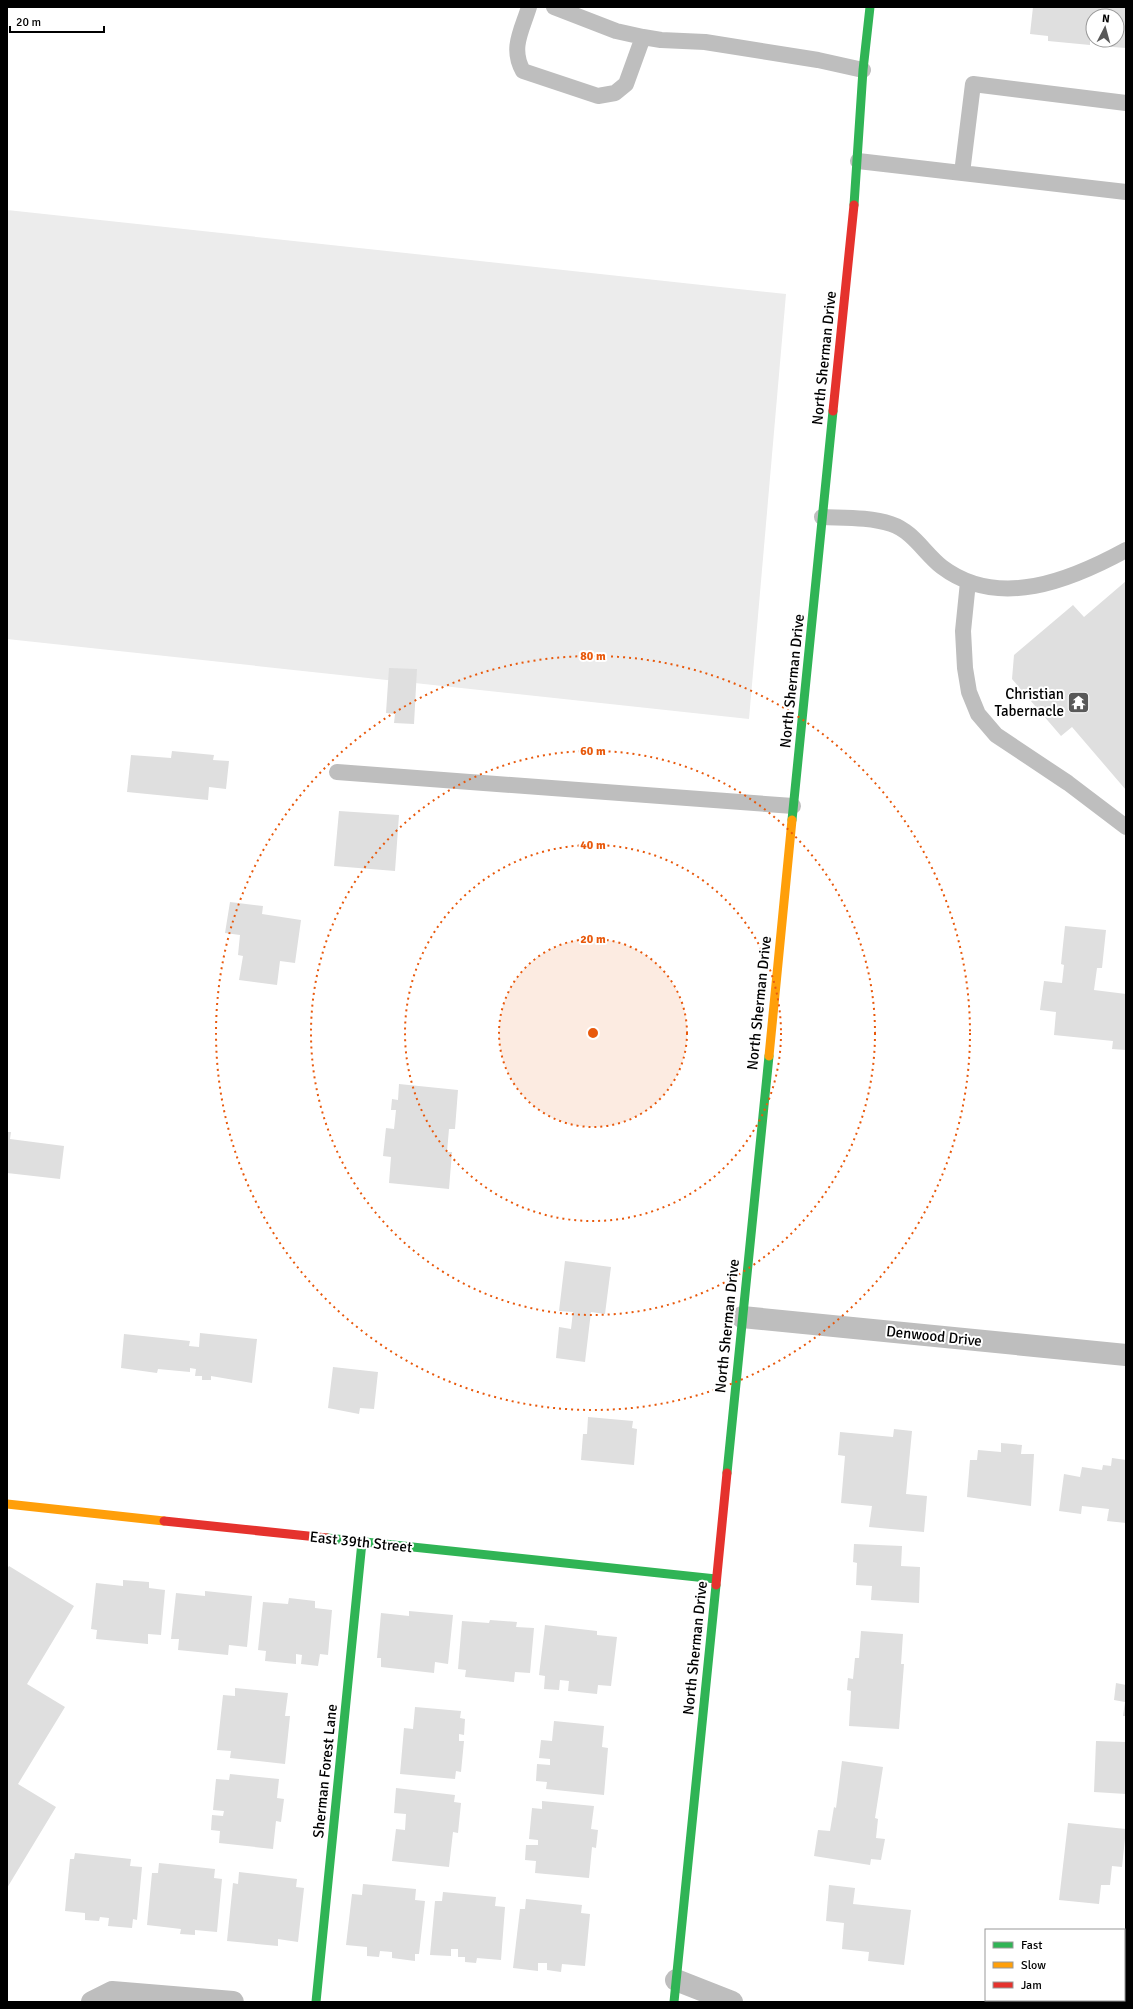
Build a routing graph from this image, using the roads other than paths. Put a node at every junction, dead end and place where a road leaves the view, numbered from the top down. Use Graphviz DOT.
graph roads {
  1 [pos="529,7"];
  2 [pos="554,7"];
  3 [pos="870,7"];
  4 [pos="643,36"];
  5 [pos="863,70"];
  6 [pos="1126,103"];
  7 [pos="858,160"];
  8 [pos="962,173"];
  9 [pos="1126,192"];
  10 [pos="822,517"];
  11 [pos="1126,550"];
  12 [pos="968,582"];
  13 [pos="337,772"];
  14 [pos="793,806"];
  15 [pos="1126,827"];
  16 [pos="742,1317"];
  17 [pos="1126,1355"];
  18 [pos="7,1504"];
  19 [pos="362,1542"];
  20 [pos="716,1579"];
  21 [pos="676,1980"];
  22 [pos="92,2002"];
  23 [pos="233,2002"];
  24 [pos="316,2002"];
  25 [pos="674,2002"];
  26 [pos="732,2002"];
  1 -- 4 [label="lane"];
  2 -- 4 [label="lane"];
  3 -- 5 [label="main road, North Sherman Drive"];
  4 -- 5 [label="lane"];
  5 -- 7 [label="main road, North Sherman Drive"];
  6 -- 8 [label="lane"];
  7 -- 8 [label="lane"];
  7 -- 10 [label="main road, North Sherman Drive"];
  8 -- 9 [label="lane"];
  10 -- 12 [label="lane"];
  10 -- 14 [label="main road, North Sherman Drive"];
  11 -- 12 [label="lane"];
  12 -- 15 [label="lane"];
  13 -- 14 [label="lane"];
  14 -- 16 [label="main road, North Sherman Drive"];
  16 -- 17 [label="street, Denwood Drive"];
  16 -- 20 [label="main road, North Sherman Drive"];
  18 -- 19 [label="main road, East 39th Street"];
  19 -- 20 [label="main road, East 39th Street"];
  19 -- 24 [label="main road, Sherman Forest Lane"];
  20 -- 21 [label="main road, North Sherman Drive"];
  21 -- 25 [label="main road, North Sherman Drive"];
  21 -- 26 [label="street"];
  22 -- 23 [label="street"];
}
